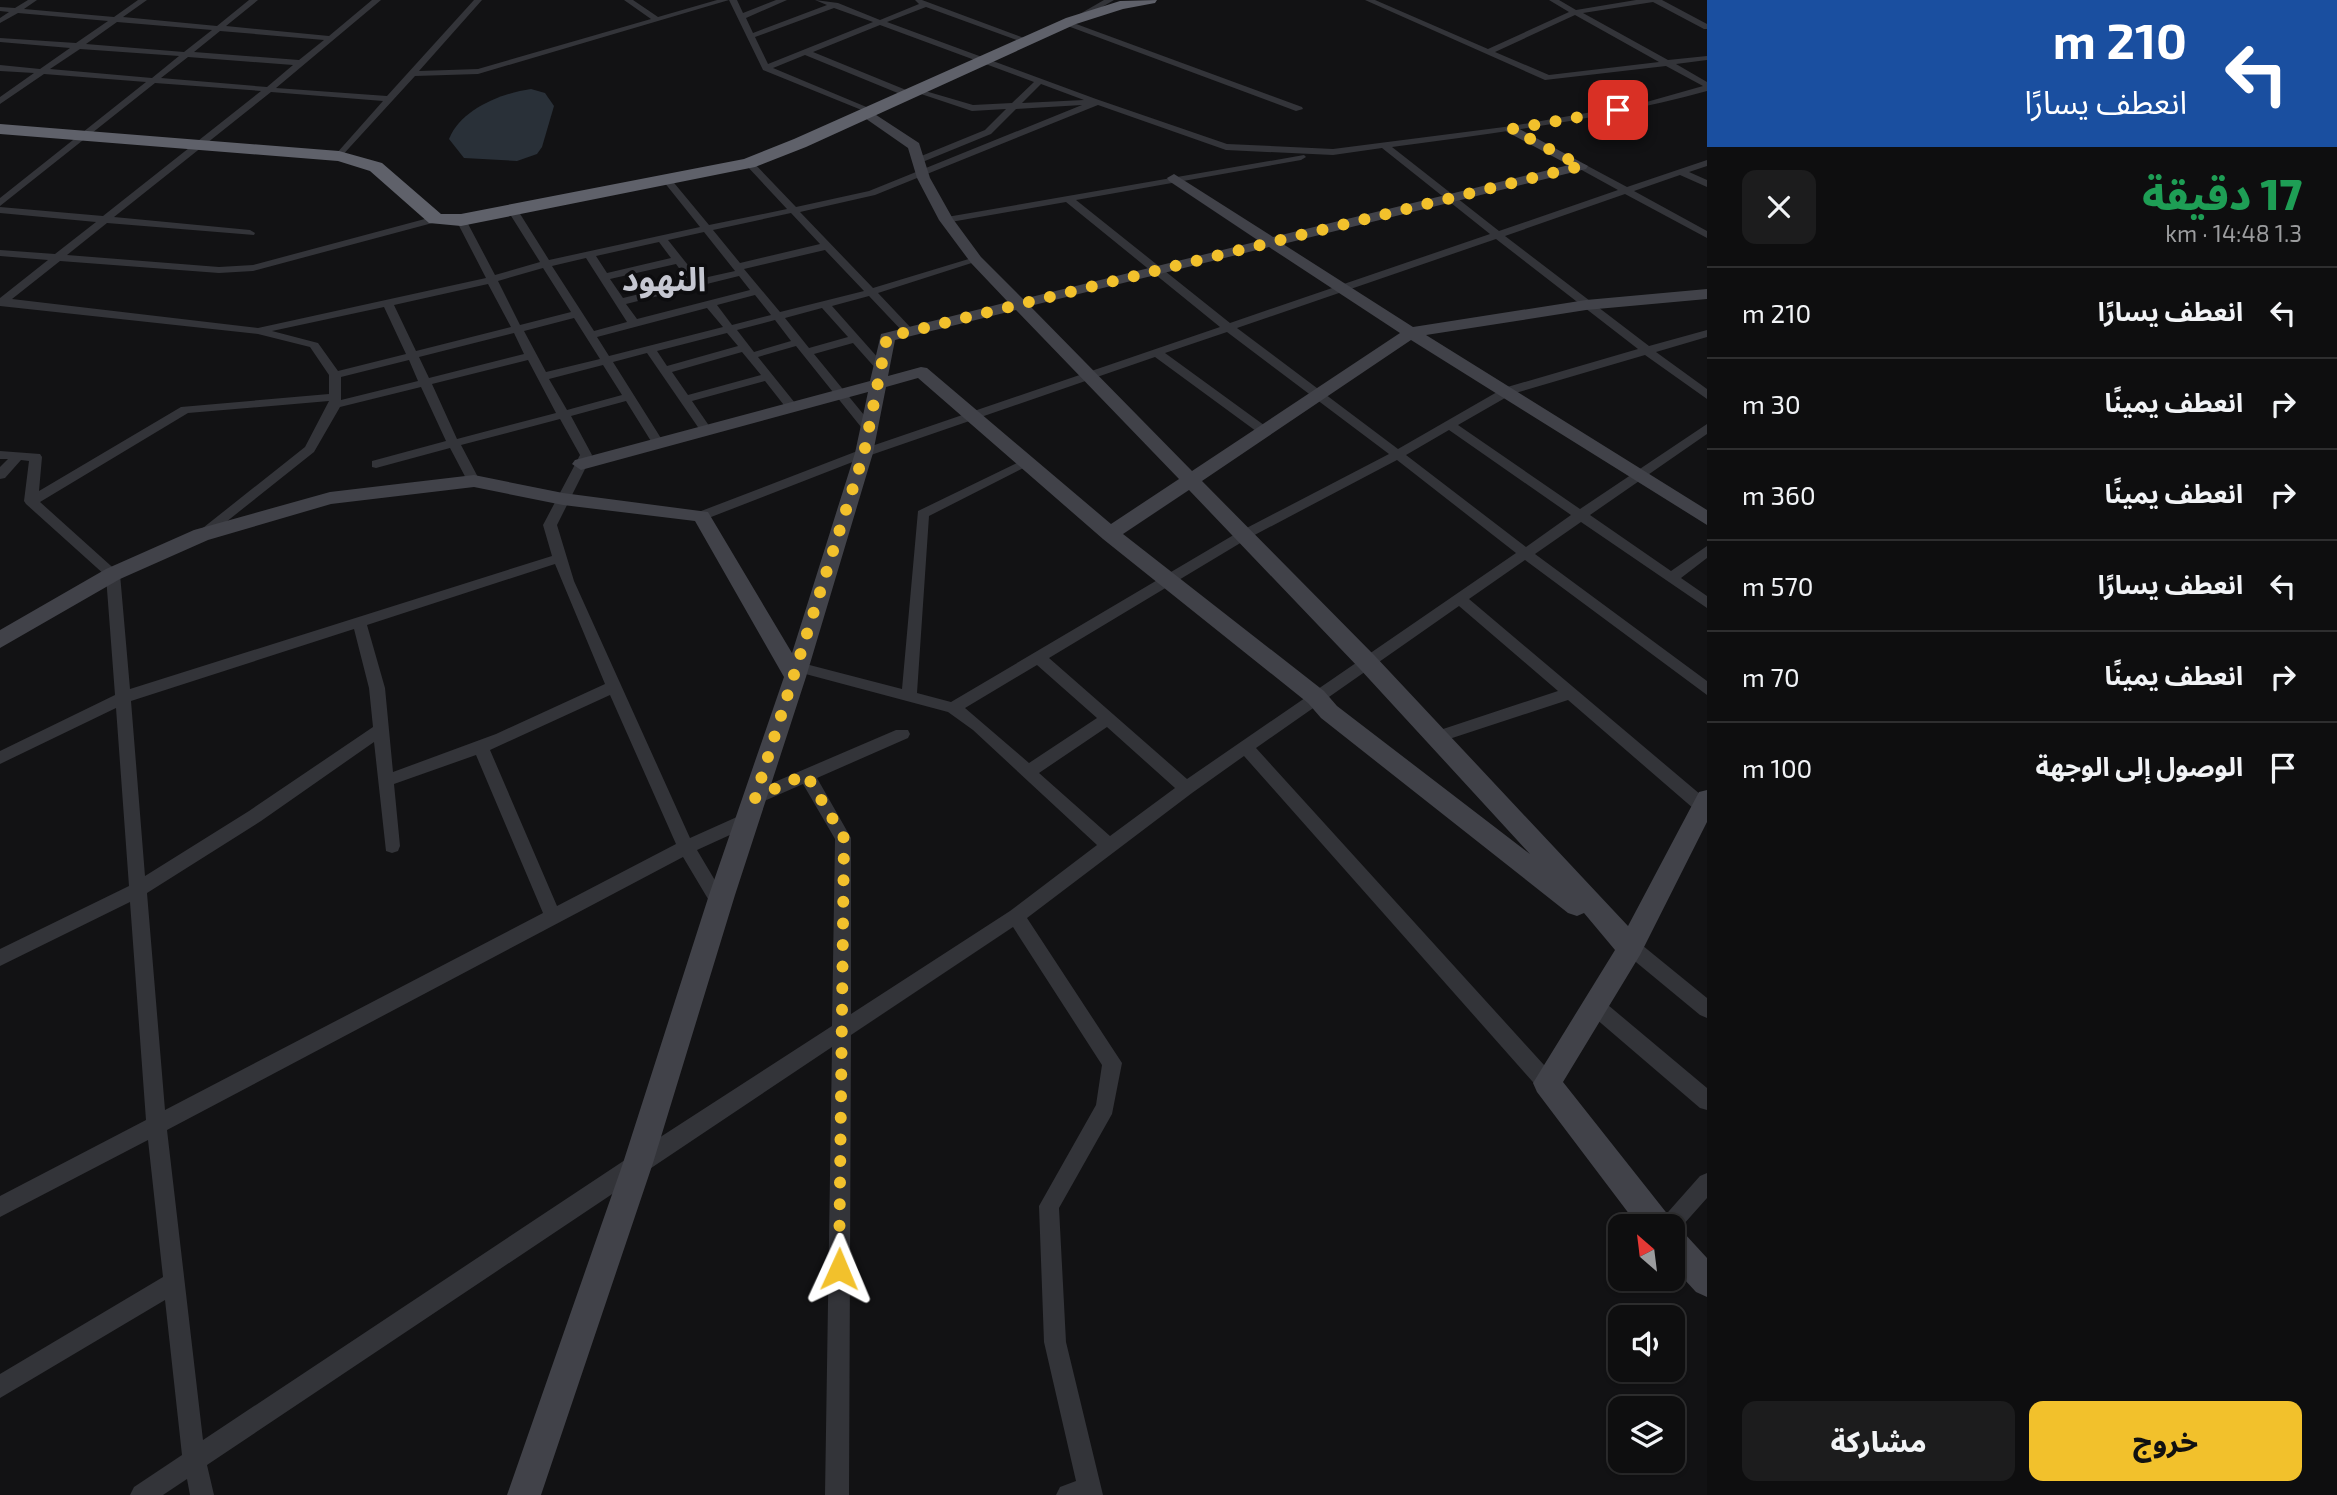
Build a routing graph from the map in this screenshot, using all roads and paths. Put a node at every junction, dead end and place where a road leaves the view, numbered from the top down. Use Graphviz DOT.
graph roads {
  1 [pos="33,0"];
  2 [pos="144,0"];
  3 [pos="254,0"];
  4 [pos="377,0"];
  5 [pos="478,0"];
  6 [pos="628,0"];
  7 [pos="725,0"];
  8 [pos="733,0"];
  9 [pos="783,0"];
  10 [pos="819,0"];
  11 [pos="847,0"];
  12 [pos="915,0"];
  13 [pos="1110,0"];
  14 [pos="1150,0"];
  15 [pos="1369,0"];
  16 [pos="1553,0"];
  17 [pos="1653,0"];
  18 [pos="926,4"];
  19 [pos="834,5"];
  20 [pos="0,9"];
  21 [pos="16,10"];
  22 [pos="1575,12"];
  23 [pos="741,17"];
  24 [pos="656,19"];
  25 [pos="114,20"];
  26 [pos="0,21"];
  27 [pos="881,22"];
  28 [pos="1070,22"];
  29 [pos="1707,27"];
  30 [pos="219,28"];
  31 [pos="751,36"];
  32 [pos="330,38"];
  33 [pos="0,40"];
  34 [pos="1028,41"];
  35 [pos="80,46"];
  36 [pos="805,52"];
  37 [pos="1488,52"];
  38 [pos="187,54"];
  39 [pos="1707,58"];
  40 [pos="986,60"];
  41 [pos="301,63"];
  42 [pos="1667,63"];
  43 [pos="0,68"];
  44 [pos="766,68"];
  45 [pos="43,72"];
  46 [pos="411,74"];
  47 [pos="154,80"];
  48 [pos="1040,80"];
  49 [pos="1704,88"];
  50 [pos="268,90"];
  51 [pos="913,92"];
  52 [pos="1707,95"];
  53 [pos="387,99"];
  54 [pos="0,101"];
  55 [pos="1098,102"];
  56 [pos="1016,106"];
  57 [pos="1299,108"];
  58 [pos="869,112"];
  59 [pos="0,129"];
  60 [pos="1512,129"];
  61 [pos="85,136"];
  62 [pos="198,145"];
  63 [pos="1385,146"];
  64 [pos="1333,152"];
  65 [pos="339,156"];
  66 [pos="749,163"];
  67 [pos="1707,163"];
  68 [pos="1581,166"];
  69 [pos="918,167"];
  70 [pos="1680,172"];
  71 [pos="1174,178"];
  72 [pos="667,180"];
  73 [pos="1707,184"];
  74 [pos="1627,190"];
  75 [pos="1069,199"];
  76 [pos="1452,199"];
  77 [pos="0,202"];
  78 [pos="792,209"];
  79 [pos="0,210"];
  80 [pos="513,211"];
  81 [pos="436,219"];
  82 [pos="103,220"];
  83 [pos="461,220"];
  84 [pos="945,220"];
  85 [pos="706,228"];
  86 [pos="250,233"];
  87 [pos="1497,235"];
  88 [pos="1707,235"];
  89 [pos="661,238"];
  90 [pos="1272,242"];
  91 [pos="828,246"];
  92 [pos="0,253"];
  93 [pos="589,254"];
  94 [pos="57,257"];
  95 [pos="678,260"];
  96 [pos="976,260"];
  97 [pos="545,264"];
  98 [pos="740,270"];
  99 [pos="1157,270"];
  100 [pos="604,277"];
  101 [pos="491,280"];
  102 [pos="696,283"];
  103 [pos="1343,290"];
  104 [pos="757,291"];
  105 [pos="872,292"];
  106 [pos="1707,294"];
  107 [pos="1,302"];
  108 [pos="387,302"];
  109 [pos="620,302"];
  110 [pos="710,304"];
  111 [pos="824,304"];
  112 [pos="1020,304"];
  113 [pos="1586,305"];
  114 [pos="576,314"];
  115 [pos="778,316"];
  116 [pos="634,324"];
  117 [pos="729,328"];
  118 [pos="1229,328"];
  119 [pos="518,329"];
  120 [pos="258,331"];
  121 [pos="908,331"];
  122 [pos="1412,332"];
  123 [pos="1707,333"];
  124 [pos="591,335"];
  125 [pos="855,339"];
  126 [pos="803,347"];
  127 [pos="650,349"];
  128 [pos="1646,350"];
  129 [pos="748,352"];
  130 [pos="1157,353"];
  131 [pos="415,355"];
  132 [pos="531,356"];
  133 [pos="607,360"];
  134 [pos="665,370"];
  135 [pos="335,374"];
  136 [pos="880,375"];
  137 [pos="1088,376"];
  138 [pos="542,377"];
  139 [pos="768,377"];
  140 [pos="424,383"];
  141 [pos="1508,391"];
  142 [pos="840,393"];
  143 [pos="1320,394"];
  144 [pos="1707,395"];
  145 [pos="629,397"];
  146 [pos="685,399"];
  147 [pos="335,401"];
  148 [pos="791,406"];
  149 [pos="564,415"];
  150 [pos="972,416"];
  151 [pos="1450,425"];
  152 [pos="1707,428"];
  153 [pos="869,429"];
  154 [pos="706,430"];
  155 [pos="1264,430"];
  156 [pos="451,442"];
  157 [pos="658,443"];
  158 [pos="864,453"];
  159 [pos="1398,454"];
  160 [pos="9,455"];
  161 [pos="1027,463"];
  162 [pos="376,464"];
  163 [pos="582,464"];
  164 [pos="0,475"];
  165 [pos="1637,475"];
  166 [pos="474,481"];
  167 [pos="1189,481"];
  168 [pos="563,499"];
  169 [pos="31,501"];
  170 [pos="1581,514"];
  171 [pos="701,516"];
  172 [pos="1707,519"];
  173 [pos="1110,534"];
  174 [pos="201,535"];
  175 [pos="1242,536"];
  176 [pos="1707,551"];
  177 [pos="1525,553"];
  178 [pos="559,558"];
  179 [pos="113,573"];
  180 [pos="1672,578"];
  181 [pos="1168,579"];
  182 [pos="1460,599"];
  183 [pos="1707,603"];
  184 [pos="359,622"];
  185 [pos="0,640"];
  186 [pos="1038,657"];
  187 [pos="1367,662"];
  188 [pos="797,672"];
  189 [pos="614,686"];
  190 [pos="1707,689"];
  191 [pos="1570,693"];
  192 [pos="909,695"];
  193 [pos="124,697"];
  194 [pos="1317,697"];
  195 [pos="953,708"];
  196 [pos="1108,719"];
  197 [pos="382,729"];
  198 [pos="902,734"];
  199 [pos="1437,737"];
  200 [pos="1245,747"];
  201 [pos="481,748"];
  202 [pos="0,758"];
  203 [pos="1028,772"];
  204 [pos="806,774"];
  205 [pos="385,781"];
  206 [pos="1186,788"];
  207 [pos="755,798"];
  208 [pos="1706,805"];
  209 [pos="748,819"];
  210 [pos="392,846"];
  211 [pos="1109,846"];
  212 [pos="687,848"];
  213 [pos="137,890"];
  214 [pos="720,904"];
  215 [pos="1016,916"];
  216 [pos="553,917"];
  217 [pos="1631,947"];
  218 [pos="0,958"];
  219 [pos="1595,1006"];
  220 [pos="1707,1009"];
  221 [pos="842,1030"];
  222 [pos="1547,1083"];
  223 [pos="1707,1101"];
  224 [pos="156,1123"];
  225 [pos="638,1163"];
  226 [pos="1707,1183"];
  227 [pos="0,1207"];
  228 [pos="1648,1214"];
  229 [pos="1680,1214"];
  230 [pos="1685,1257"];
  231 [pos="1707,1281"];
  232 [pos="174,1282"];
  233 [pos="0,1387"];
  234 [pos="194,1460"];
  235 [pos="1083,1494"];
  236 [pos="142,1495"];
  237 [pos="202,1495"];
  238 [pos="524,1495"];
  239 [pos="837,1495"];
  1 -- 21 [label="street"];
  2 -- 25 [label="street"];
  3 -- 30 [label="street"];
  4 -- 32 [label="street"];
  5 -- 46 [label="street"];
  6 -- 24 [label="street"];
  7 -- 24 [label="street"];
  8 -- 23 [label="street"];
  9 -- 23 [label="street"];
  10 -- 19 [label="street"];
  11 -- 19 [label="street"];
  12 -- 18 [label="street"];
  13 -- 28 [label="street"];
  14 -- 28 [label="highway"];
  15 -- 37 [label="street"];
  16 -- 22 [label="street"];
  17 -- 22 [label="street"];
  17 -- 29 [label="street"];
  18 -- 27 [label="street"];
  18 -- 34 [label="street"];
  19 -- 27 [label="street"];
  19 -- 31 [label="street"];
  20 -- 21 [label="street"];
  21 -- 25 [label="street"];
  21 -- 26 [label="street"];
  22 -- 37 [label="street"];
  22 -- 42 [label="street"];
  23 -- 31 [label="street"];
  24 -- 46 [label="street"];
  25 -- 30 [label="street"];
  25 -- 35 [label="street"];
  27 -- 36 [label="street"];
  27 -- 40 [label="street"];
  28 -- 34 [label="highway"];
  28 -- 57 [label="street"];
  30 -- 32 [label="street"];
  30 -- 38 [label="street"];
  31 -- 44 [label="street"];
  32 -- 41 [label="street"];
  33 -- 35 [label="street"];
  34 -- 40 [label="highway"];
  35 -- 38 [label="street"];
  35 -- 45 [label="street"];
  36 -- 44 [label="street"];
  36 -- 51 [label="street"];
  37 -- 42 [label="street"];
  38 -- 41 [label="street"];
  38 -- 47 [label="street"];
  39 -- 42 [label="street"];
  40 -- 48 [label="street"];
  40 -- 51 [label="highway"];
  41 -- 50 [label="street"];
  42 -- 49 [label="street"];
  43 -- 45 [label="street"];
  44 -- 58 [label="street"];
  45 -- 47 [label="street"];
  45 -- 54 [label="street"];
  46 -- 53 [label="street"];
  47 -- 50 [label="street"];
  47 -- 61 [label="street"];
  48 -- 55 [label="street"];
  48 -- 56 [label="street"];
  49 -- 52 [label="street"];
  49 -- 60 [label="street"];
  50 -- 53 [label="street"];
  50 -- 62 [label="street"];
  51 -- 56 [label="street"];
  51 -- 58 [label="highway"];
  53 -- 65 [label="street"];
  55 -- 56 [label="street"];
  55 -- 64 [label="street"];
  55 -- 69 [label="street"];
  56 -- 69 [label="street"];
  58 -- 66 [label="highway"];
  58 -- 69 [label="street"];
  59 -- 61 [label="highway"];
  60 -- 63 [label="street"];
  60 -- 68 [label="street"];
  61 -- 62 [label="highway"];
  61 -- 77 [label="street"];
  62 -- 65 [label="highway"];
  62 -- 82 [label="street"];
  63 -- 64 [label="street"];
  63 -- 76 [label="street"];
  64 -- 71 [label="street"];
  65 -- 81 [label="highway"];
  66 -- 72 [label="highway"];
  66 -- 78 [label="street"];
  67 -- 70 [label="street"];
  68 -- 74 [label="street"];
  68 -- 76 [label="street"];
  69 -- 78 [label="street"];
  69 -- 84 [label="street"];
  70 -- 73 [label="street"];
  70 -- 74 [label="street"];
  71 -- 75 [label="street"];
  71 -- 90 [label="street"];
  72 -- 80 [label="highway"];
  72 -- 85 [label="street"];
  74 -- 87 [label="street"];
  74 -- 88 [label="street"];
  75 -- 84 [label="street"];
  75 -- 99 [label="street"];
  76 -- 87 [label="street"];
  76 -- 90 [label="street"];
  78 -- 85 [label="street"];
  78 -- 91 [label="street"];
  79 -- 82 [label="street"];
  80 -- 83 [label="highway"];
  80 -- 97 [label="street"];
  81 -- 83 [label="highway"];
  81 -- 94 [label="street"];
  82 -- 86 [label="street"];
  82 -- 94 [label="street"];
  83 -- 101 [label="street"];
  84 -- 96 [label="street"];
  85 -- 89 [label="street"];
  85 -- 98 [label="street"];
  87 -- 103 [label="street"];
  87 -- 113 [label="street"];
  89 -- 93 [label="street"];
  89 -- 95 [label="street"];
  90 -- 99 [label="street"];
  90 -- 103 [label="street"];
  91 -- 98 [label="street"];
  91 -- 105 [label="street"];
  92 -- 94 [label="street"];
  93 -- 97 [label="street"];
  93 -- 100 [label="street"];
  94 -- 107 [label="street"];
  95 -- 100 [label="street"];
  95 -- 102 [label="street"];
  96 -- 105 [label="street"];
  96 -- 112 [label="street"];
  97 -- 101 [label="street"];
  97 -- 114 [label="street"];
  98 -- 102 [label="street"];
  98 -- 104 [label="street"];
  99 -- 112 [label="street"];
  99 -- 118 [label="street"];
  100 -- 109 [label="street"];
  101 -- 108 [label="street"];
  101 -- 119 [label="street"];
  102 -- 109 [label="street"];
  103 -- 118 [label="street"];
  103 -- 122 [label="street"];
  104 -- 110 [label="street"];
  104 -- 115 [label="street"];
  105 -- 111 [label="street"];
  105 -- 121 [label="street"];
  106 -- 113 [label="street"];
  107 -- 120 [label="street"];
  108 -- 120 [label="street"];
  108 -- 131 [label="street"];
  109 -- 116 [label="street"];
  110 -- 116 [label="street"];
  110 -- 117 [label="street"];
  111 -- 115 [label="street"];
  111 -- 125 [label="street"];
  112 -- 121 [label="street"];
  112 -- 137 [label="street"];
  113 -- 122 [label="street"];
  113 -- 128 [label="street"];
  114 -- 119 [label="street"];
  114 -- 124 [label="street"];
  115 -- 117 [label="street"];
  115 -- 126 [label="street"];
  116 -- 124 [label="street"];
  117 -- 127 [label="street"];
  117 -- 129 [label="street"];
  118 -- 130 [label="street"];
  118 -- 143 [label="street"];
  119 -- 131 [label="street"];
  119 -- 132 [label="street"];
  120 -- 135 [label="street"];
  121 -- 136 [label="street"];
  122 -- 141 [label="street"];
  122 -- 143 [label="street"];
  123 -- 128 [label="street"];
  124 -- 133 [label="street"];
  125 -- 126 [label="street"];
  125 -- 136 [label="street"];
  126 -- 129 [label="street"];
  126 -- 142 [label="street"];
  127 -- 133 [label="street"];
  127 -- 134 [label="street"];
  128 -- 141 [label="street"];
  128 -- 144 [label="street"];
  129 -- 134 [label="street"];
  129 -- 139 [label="street"];
  130 -- 137 [label="street"];
  130 -- 155 [label="street"];
  131 -- 135 [label="street"];
  131 -- 140 [label="street"];
  132 -- 138 [label="street"];
  132 -- 140 [label="street"];
  133 -- 138 [label="street"];
  133 -- 145 [label="street"];
  134 -- 146 [label="street"];
  135 -- 147 [label="street"];
  136 -- 142 [label="street"];
  136 -- 150 [label="street"];
  136 -- 153 [label="street"];
  137 -- 150 [label="street"];
  137 -- 167 [label="street"];
  138 -- 149 [label="street"];
  139 -- 146 [label="street"];
  139 -- 148 [label="street"];
  140 -- 147 [label="street"];
  140 -- 156 [label="street"];
  141 -- 151 [label="street"];
  141 -- 165 [label="street"];
  142 -- 148 [label="street"];
  142 -- 153 [label="street"];
  143 -- 155 [label="street"];
  143 -- 159 [label="street"];
  145 -- 149 [label="street"];
  145 -- 157 [label="street"];
  146 -- 154 [label="street"];
  147 -- 169 [label="street"];
  147 -- 174 [label="street"];
  148 -- 154 [label="street"];
  149 -- 156 [label="street"];
  149 -- 163 [label="street"];
  150 -- 158 [label="street"];
  150 -- 161 [label="street"];
  151 -- 159 [label="street"];
  151 -- 170 [label="street"];
  152 -- 165 [label="street"];
  153 -- 158 [label="street"];
  154 -- 157 [label="street"];
  155 -- 167 [label="street"];
  156 -- 162 [label="street"];
  156 -- 166 [label="street"];
  157 -- 163 [label="street"];
  158 -- 171 [label="street"];
  158 -- 188 [label="street"];
  159 -- 175 [label="street"];
  159 -- 177 [label="street"];
  160 -- 164 [label="street"];
  160 -- 169 [label="street"];
  161 -- 173 [label="street"];
  161 -- 192 [label="street"];
  163 -- 168 [label="street"];
  165 -- 170 [label="street"];
  165 -- 172 [label="street"];
  166 -- 168 [label="street"];
  166 -- 174 [label="street"];
  167 -- 173 [label="street"];
  167 -- 175 [label="street"];
  168 -- 171 [label="street"];
  168 -- 178 [label="street"];
  169 -- 179 [label="street"];
  170 -- 177 [label="street"];
  170 -- 180 [label="street"];
  171 -- 188 [label="street"];
  173 -- 181 [label="street"];
  174 -- 179 [label="street"];
  175 -- 181 [label="street"];
  175 -- 187 [label="street"];
  176 -- 180 [label="street"];
  177 -- 182 [label="street"];
  177 -- 190 [label="street"];
  178 -- 184 [label="street"];
  178 -- 189 [label="street"];
  179 -- 185 [label="street"];
  179 -- 193 [label="street"];
  180 -- 183 [label="street"];
  181 -- 186 [label="street"];
  181 -- 194 [label="street"];
  182 -- 187 [label="street"];
  182 -- 191 [label="street"];
  184 -- 193 [label="street"];
  184 -- 197 [label="street"];
  186 -- 195 [label="street"];
  186 -- 196 [label="street"];
  187 -- 194 [label="street"];
  187 -- 199 [label="street"];
  188 -- 192 [label="street"];
  188 -- 207 [label="street"];
  189 -- 201 [label="street"];
  189 -- 212 [label="street"];
  191 -- 199 [label="street"];
  191 -- 208 [label="street"];
  192 -- 195 [label="street"];
  193 -- 202 [label="street"];
  193 -- 213 [label="street"];
  194 -- 200 [label="street"];
  194 -- 217 [label="street"];
  195 -- 203 [label="street"];
  196 -- 203 [label="street"];
  196 -- 206 [label="street"];
  197 -- 205 [label="street"];
  197 -- 213 [label="street"];
  198 -- 204 [label="street"];
  199 -- 217 [label="street"];
  200 -- 206 [label="street"];
  200 -- 222 [label="street"];
  201 -- 205 [label="street"];
  201 -- 216 [label="street"];
  203 -- 211 [label="street"];
  204 -- 207 [label="street"];
  204 -- 221 [label="street"];
  205 -- 210 [label="street"];
  206 -- 211 [label="street"];
  207 -- 209 [label="street"];
  208 -- 217 [label="street"];
  209 -- 212 [label="street"];
  209 -- 214 [label="street"];
  211 -- 215 [label="street"];
  212 -- 214 [label="street"];
  212 -- 216 [label="street"];
  213 -- 218 [label="street"];
  213 -- 224 [label="street"];
  214 -- 225 [label="street"];
  215 -- 221 [label="street"];
  215 -- 235 [label="street"];
  216 -- 224 [label="street"];
  217 -- 219 [label="street"];
  217 -- 220 [label="street"];
  219 -- 222 [label="street"];
  219 -- 223 [label="street"];
  221 -- 225 [label="street"];
  221 -- 239 [label="street"];
  222 -- 228 [label="street"];
  224 -- 227 [label="street"];
  224 -- 232 [label="street"];
  225 -- 234 [label="street"];
  225 -- 238 [label="street"];
  226 -- 229 [label="street"];
  230 -- 231 [label="street"];
  232 -- 233 [label="street"];
  232 -- 234 [label="street"];
  234 -- 236 [label="street"];
  234 -- 237 [label="street"];
}
